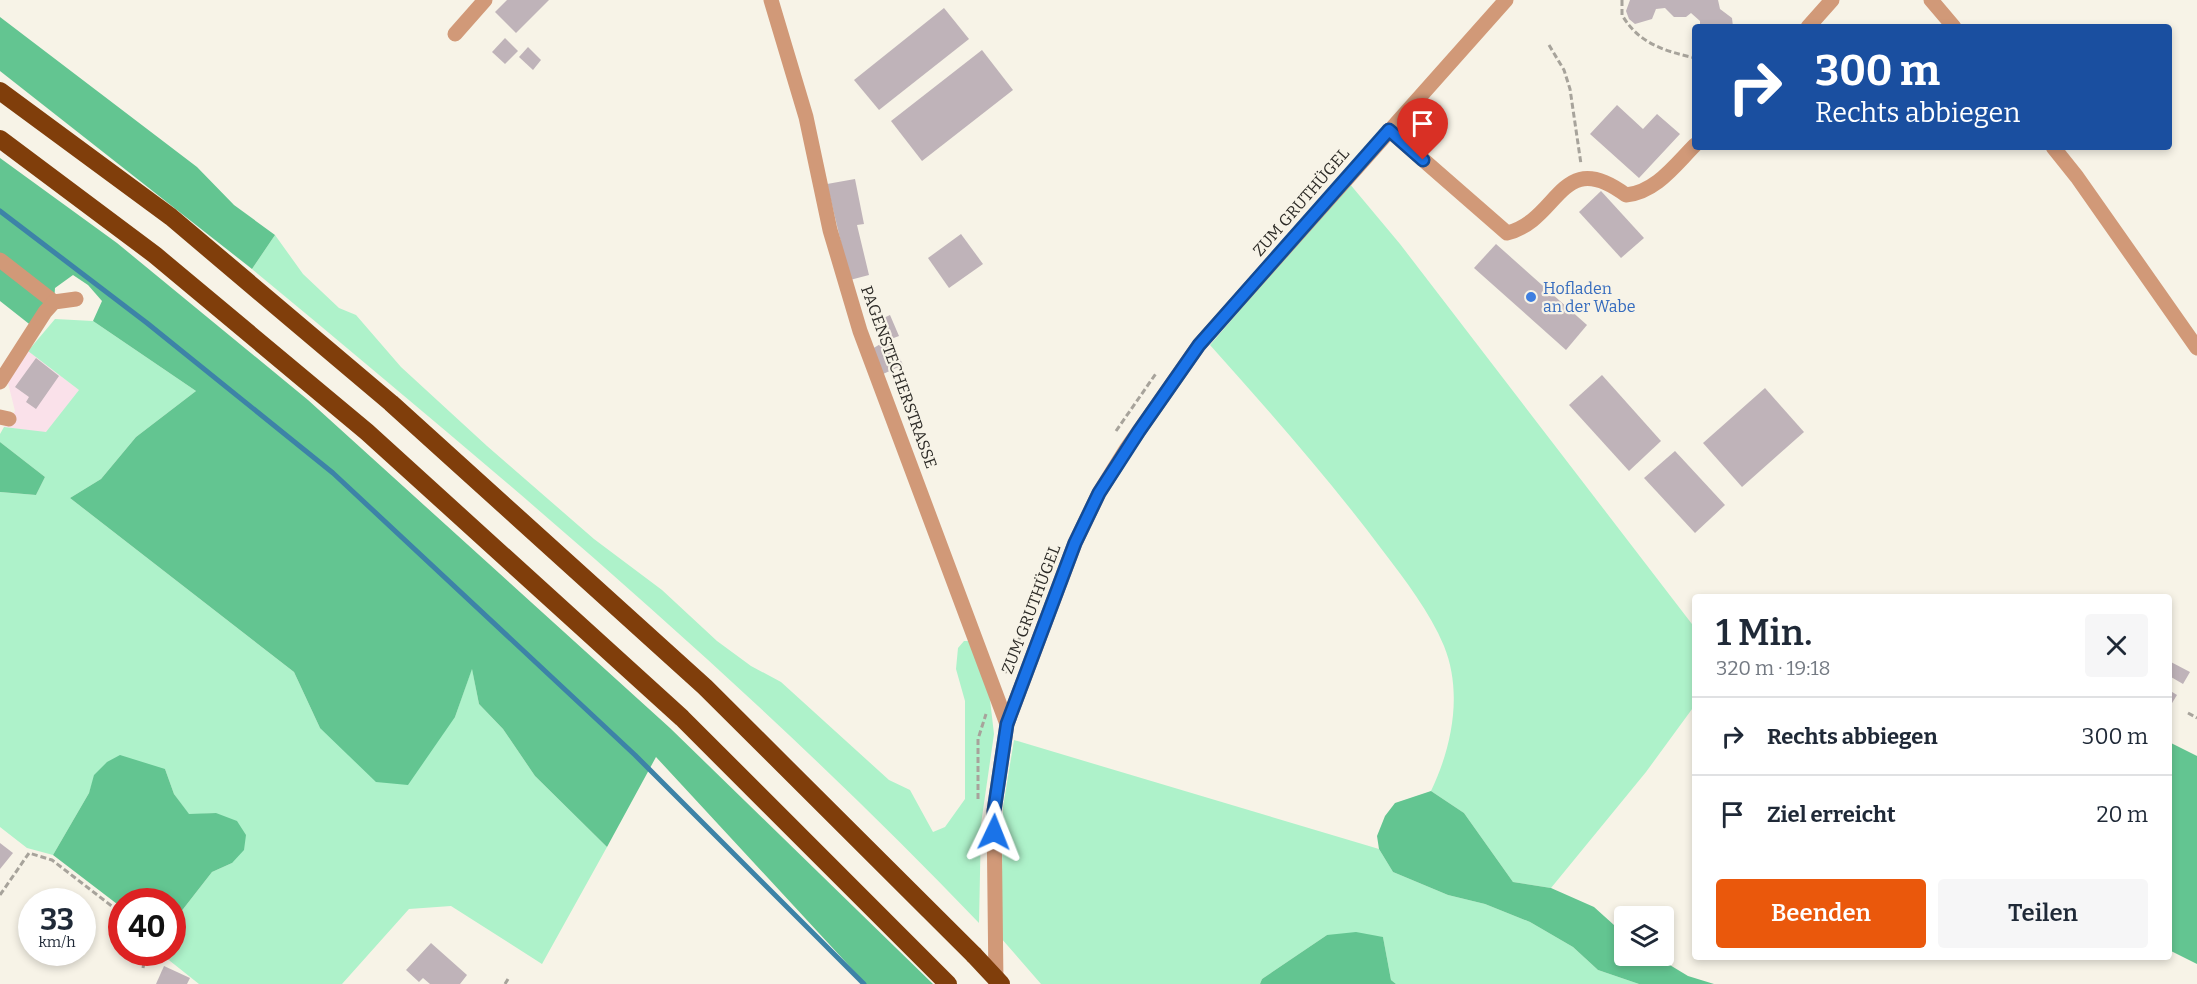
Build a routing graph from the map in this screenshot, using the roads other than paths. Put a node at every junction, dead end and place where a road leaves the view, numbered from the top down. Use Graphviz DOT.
graph roads {
  1 [pos="486,0"];
  2 [pos="771,0"];
  3 [pos="1506,0"];
  4 [pos="1832,0"];
  5 [pos="1931,0"];
  6 [pos="1811,24"];
  7 [pos="1951,24"];
  8 [pos="455,34"];
  9 [pos="0,91"];
  10 [pos="1389,130"];
  11 [pos="0,139"];
  12 [pos="1692,148"];
  13 [pos="2055,150"];
  14 [pos="0,260"];
  15 [pos="76,299"];
  16 [pos="54,302"];
  17 [pos="2197,348"];
  18 [pos="0,382"];
  19 [pos="1007,724"];
  20 [pos="948,984"];
  21 [pos="996,984"];
  22 [pos="1001,984"];
  1 -- 8 [label="street"];
  2 -- 19 [label="street, PAGENSTECHERSTRASSE"];
  3 -- 10 [label="street, ZUM GRUTHÜGEL"];
  4 -- 6 [label="street"];
  5 -- 7 [label="street"];
  9 -- 22 [label="highway, bridge"];
  10 -- 12 [label="street"];
  10 -- 19 [label="street, ZUM GRUTHÜGEL"];
  11 -- 20 [label="highway"];
  13 -- 17 [label="street"];
  14 -- 16 [label="street"];
  15 -- 16 [label="street"];
  16 -- 18 [label="street"];
  19 -- 21 [label="street, ZUM GRUTHÜGEL"];
}
